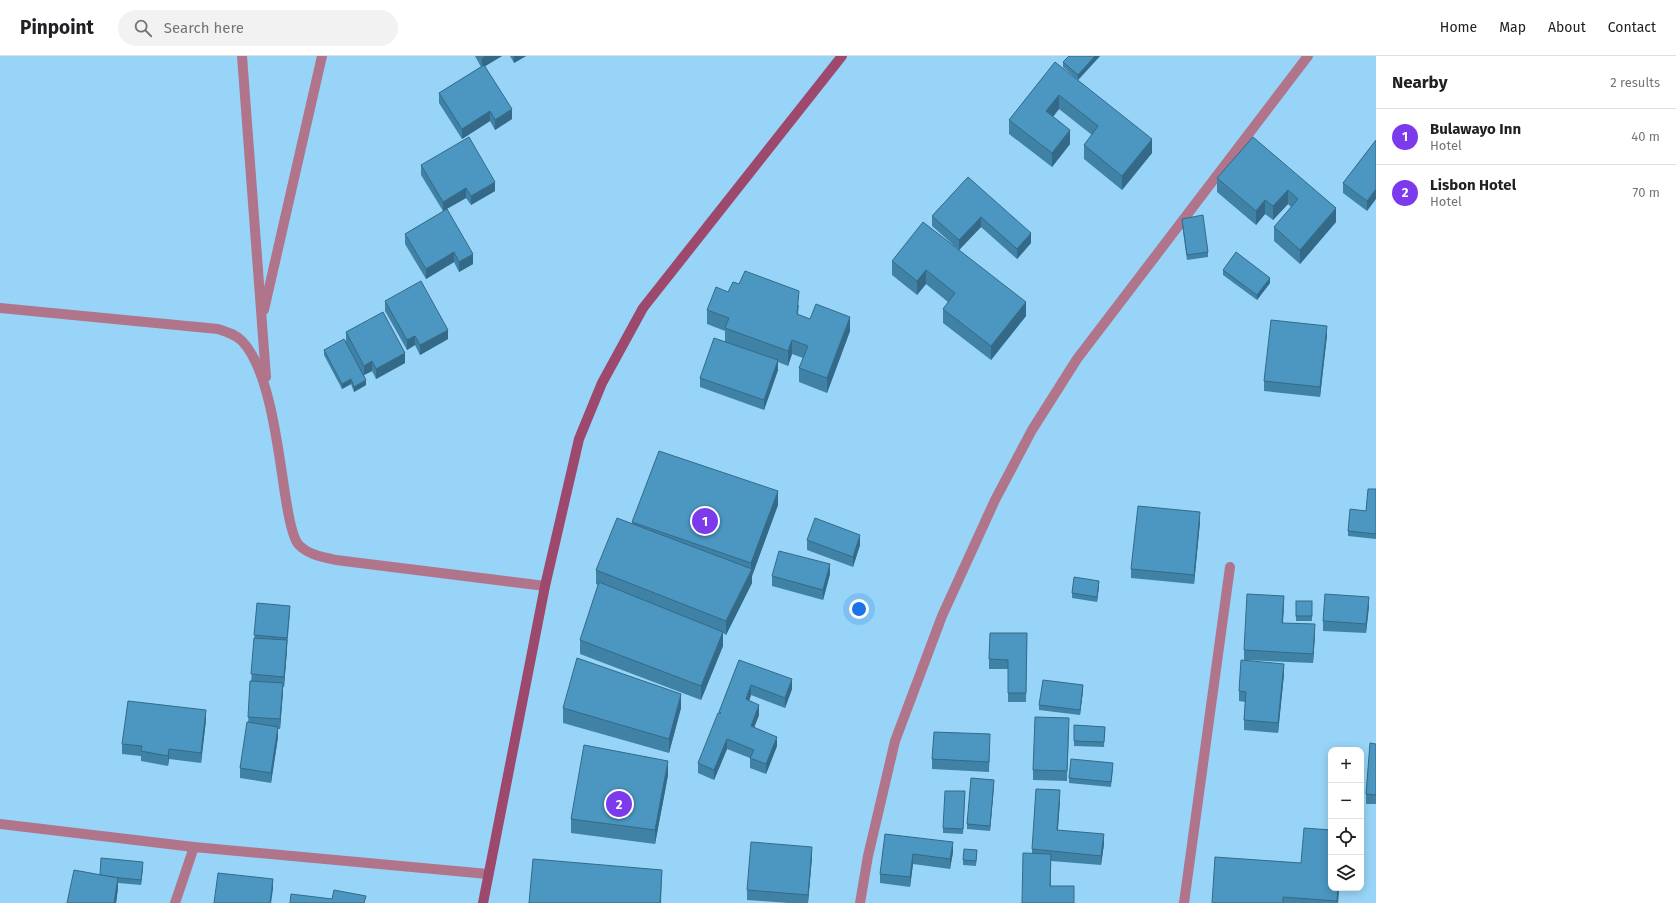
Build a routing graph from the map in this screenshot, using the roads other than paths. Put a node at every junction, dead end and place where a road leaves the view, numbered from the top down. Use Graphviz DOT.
graph roads {
  1 [pos="242,56"];
  2 [pos="322,56"];
  3 [pos="842,56"];
  4 [pos="1308,56"];
  5 [pos="0,308"];
  6 [pos="262,320"];
  7 [pos="267,393"];
  8 [pos="1230,567"];
  9 [pos="545,586"];
  10 [pos="0,824"];
  11 [pos="194,846"];
  12 [pos="488,874"];
  13 [pos="175,903"];
  14 [pos="483,903"];
  15 [pos="860,903"];
  16 [pos="1184,903"];
  1 -- 6 [label="street"];
  2 -- 6 [label="street"];
  3 -- 9 [label="main road"];
  4 -- 15 [label="street"];
  5 -- 7 [label="street"];
  6 -- 7 [label="street"];
  7 -- 9 [label="street"];
  8 -- 16 [label="street"];
  9 -- 12 [label="main road"];
  10 -- 11 [label="street"];
  11 -- 12 [label="street"];
  11 -- 13 [label="street"];
  12 -- 14 [label="main road"];
}
